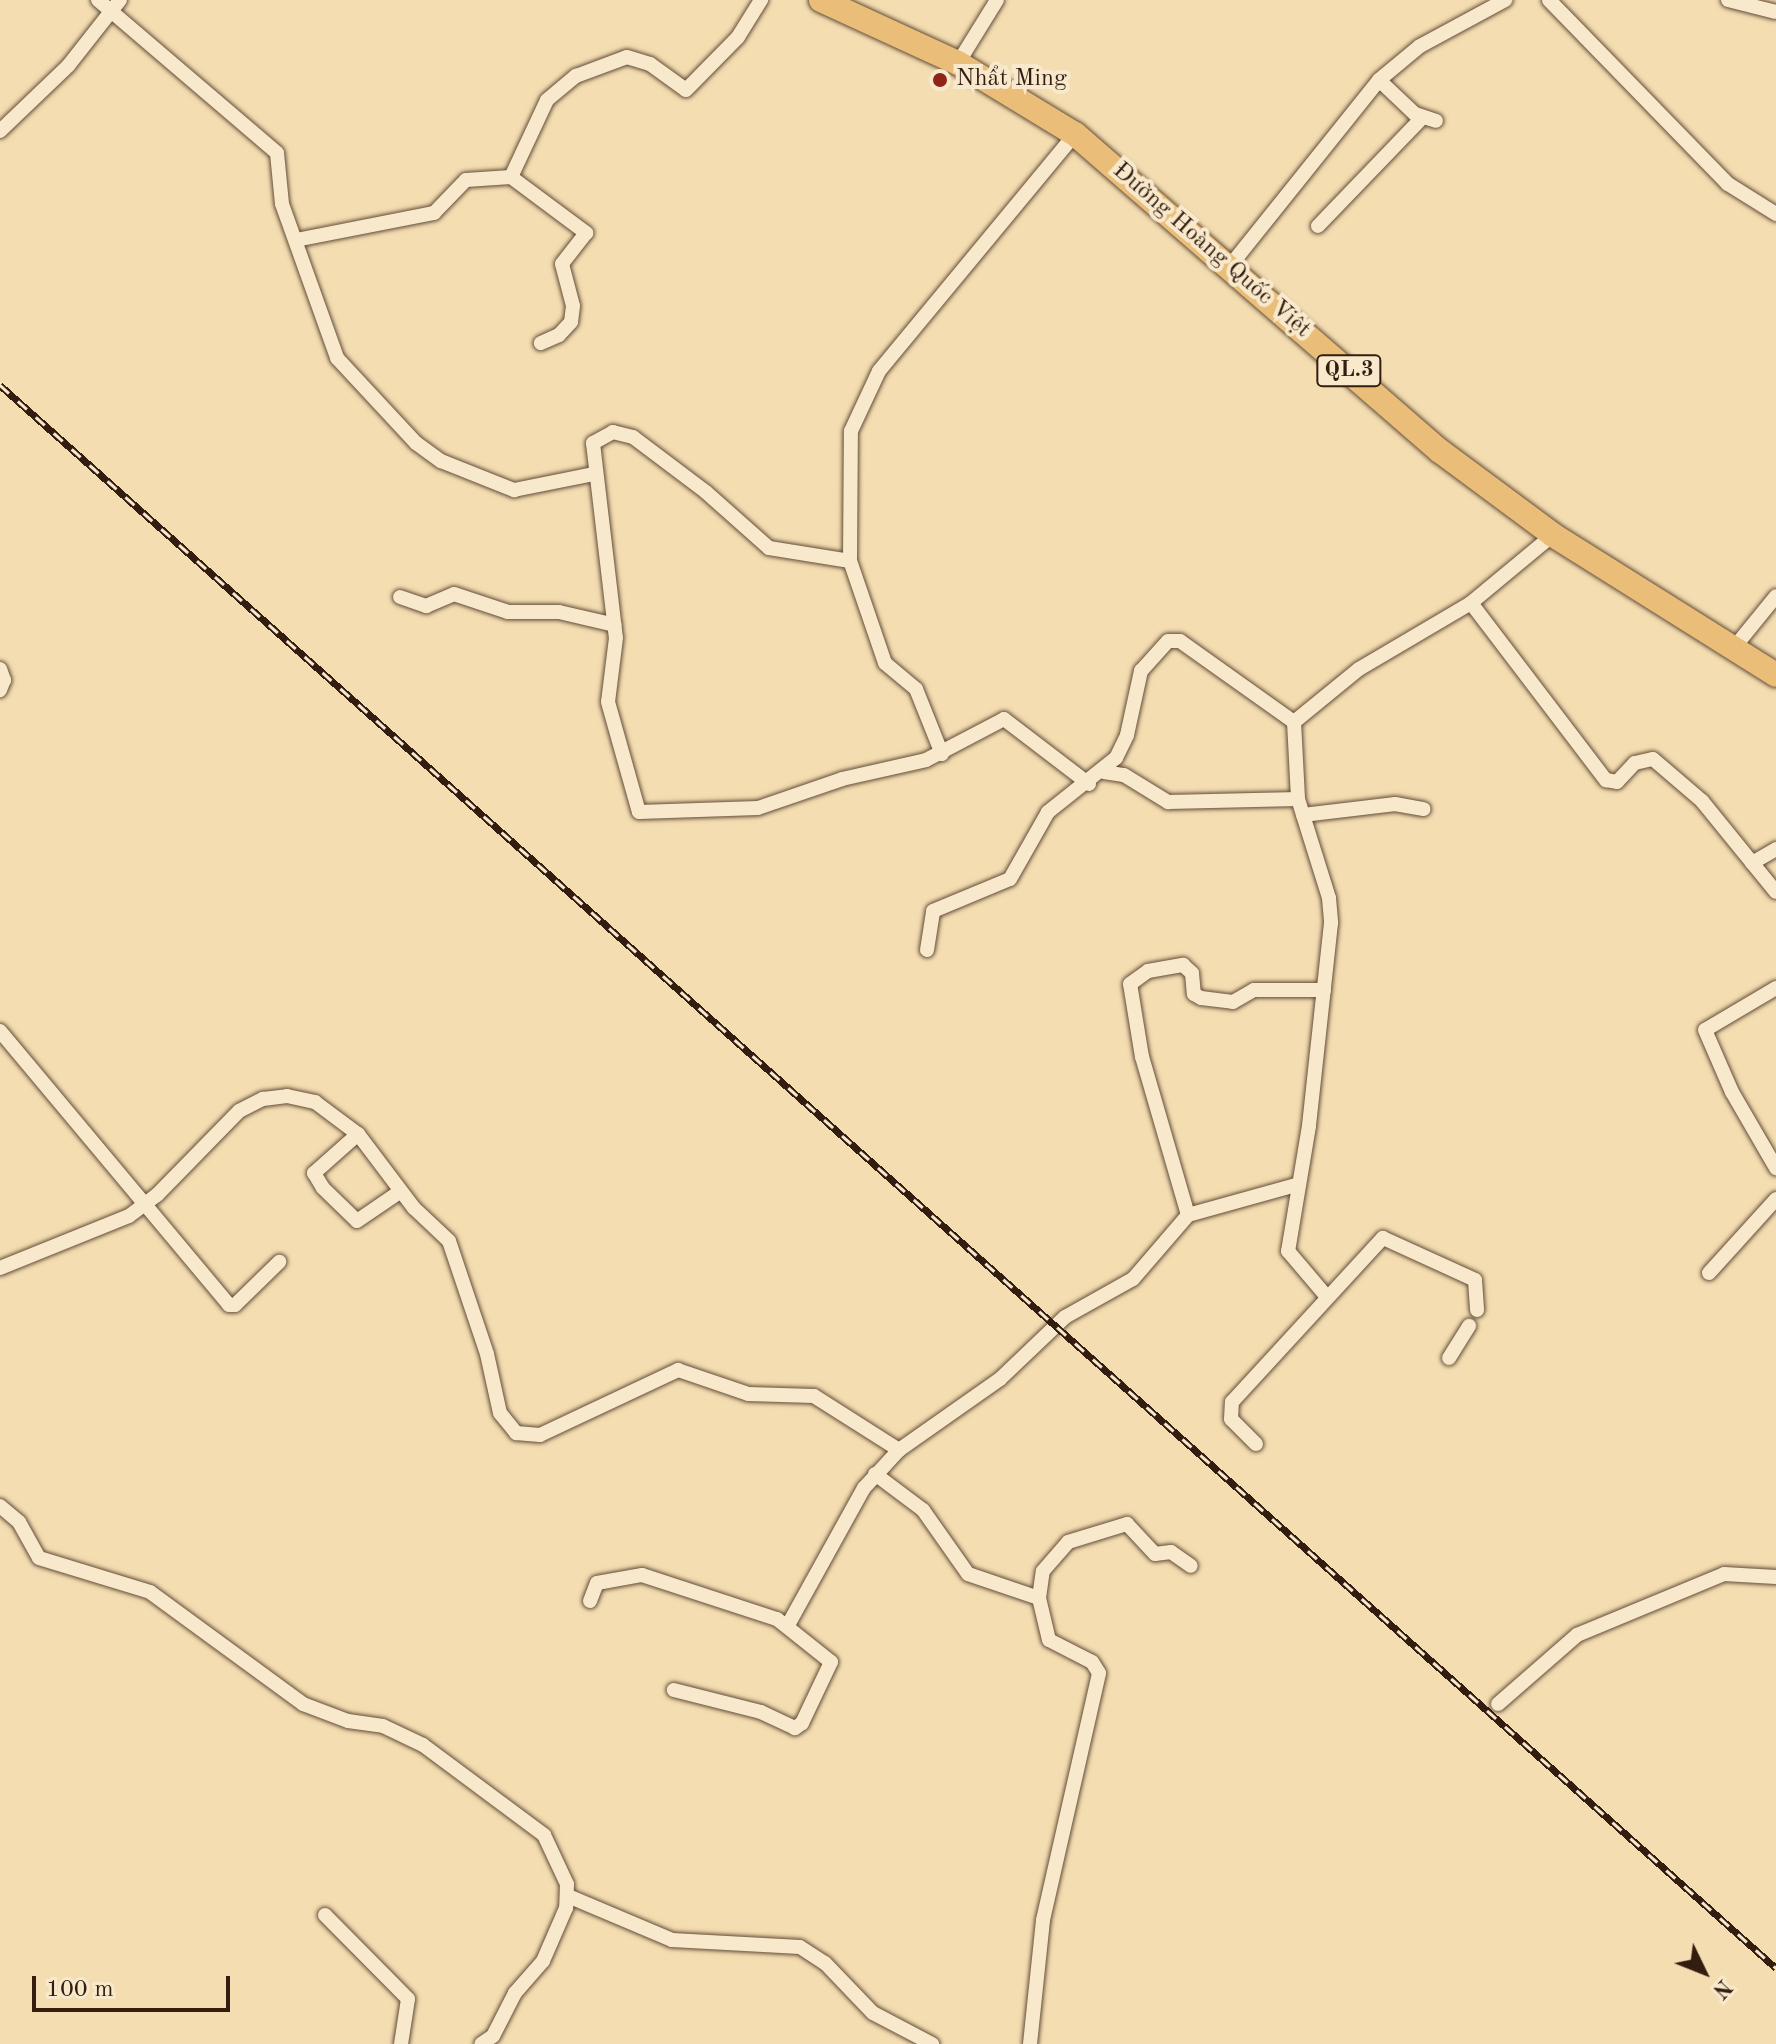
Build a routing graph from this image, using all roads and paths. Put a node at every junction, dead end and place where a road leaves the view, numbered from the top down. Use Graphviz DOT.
graph roads {
  1 [pos="98,0"];
  2 [pos="761,0"];
  3 [pos="821,0"];
  4 [pos="997,0"];
  5 [pos="1505,0"];
  6 [pos="1549,0"];
  7 [pos="1728,0"];
  8 [pos="116,6"];
  9 [pos="1776,12"];
  10 [pos="958,63"];
  11 [pos="1379,80"];
  12 [pos="0,131"];
  13 [pos="1075,134"];
  14 [pos="511,177"];
  15 [pos="1776,214"];
  16 [pos="1318,226"];
  17 [pos="296,240"];
  18 [pos="1230,266"];
  19 [pos="541,343"];
  20 [pos="594,474"];
  21 [pos="1553,535"];
  22 [pos="850,561"];
  23 [pos="1776,596"];
  24 [pos="400,597"];
  25 [pos="1471,603"];
  26 [pos="615,625"];
  27 [pos="1733,649"];
  28 [pos="0,669"];
  29 [pos="1776,675"];
  30 [pos="0,690"];
  31 [pos="1294,722"];
  32 [pos="942,754"];
  33 [pos="1104,772"];
  34 [pos="1089,784"];
  35 [pos="1298,799"];
  36 [pos="1424,809"];
  37 [pos="1303,815"];
  38 [pos="1776,849"];
  39 [pos="1752,863"];
  40 [pos="1776,892"];
  41 [pos="927,950"];
  42 [pos="1776,988"];
  43 [pos="1324,990"];
  44 [pos="0,1031"];
  45 [pos="358,1134"];
  46 [pos="1776,1168"];
  47 [pos="1296,1185"];
  48 [pos="401,1191"];
  49 [pos="1776,1199"];
  50 [pos="145,1206"];
  51 [pos="1188,1215"];
  52 [pos="279,1262"];
  53 [pos="0,1268"];
  54 [pos="1709,1273"];
  55 [pos="1327,1297"];
  56 [pos="1477,1310"];
  57 [pos="1469,1326"];
  58 [pos="1449,1358"];
  59 [pos="1256,1444"];
  60 [pos="899,1450"];
  61 [pos="875,1474"];
  62 [pos="0,1506"];
  63 [pos="1191,1566"];
  64 [pos="1776,1577"];
  65 [pos="1039,1598"];
  66 [pos="590,1601"];
  67 [pos="788,1625"];
  68 [pos="674,1690"];
  69 [pos="1498,1704"];
  70 [pos="568,1896"];
  71 [pos="325,1915"];
  72 [pos="401,2044"];
  73 [pos="481,2044"];
  74 [pos="932,2044"];
  75 [pos="1030,2044"];
  1 -- 8 [label="street"];
  2 -- 14 [label="street"];
  3 -- 10 [label="highway, Đường Hoàng Quốc Việt / QL.3"];
  4 -- 10 [label="street"];
  5 -- 11 [label="street"];
  6 -- 15 [label="street"];
  7 -- 9 [label="street"];
  8 -- 12 [label="street"];
  8 -- 17 [label="street"];
  10 -- 13 [label="highway, Đường Hoàng Quốc Việt / QL.3"];
  11 -- 16 [label="street"];
  11 -- 18 [label="street"];
  13 -- 18 [label="highway, Đường Hoàng Quốc Việt / QL.3"];
  13 -- 22 [label="street"];
  14 -- 17 [label="street"];
  14 -- 19 [label="street"];
  17 -- 20 [label="street"];
  18 -- 21 [label="highway, Đường Hoàng Quốc Việt / QL.3"];
  20 -- 22 [label="street"];
  20 -- 26 [label="street"];
  21 -- 25 [label="street"];
  21 -- 27 [label="highway, Đường Hoàng Quốc Việt / QL.3"];
  22 -- 32 [label="street"];
  23 -- 27 [label="street"];
  24 -- 26 [label="street"];
  25 -- 31 [label="street"];
  25 -- 39 [label="street"];
  26 -- 32 [label="street"];
  27 -- 29 [label="highway, Đường Hoàng Quốc Việt / QL.3"];
  28 -- 30 [label="street"];
  31 -- 33 [label="street"];
  31 -- 35 [label="street"];
  32 -- 34 [label="street"];
  33 -- 34 [label="street"];
  33 -- 35 [label="street"];
  34 -- 41 [label="street"];
  35 -- 37 [label="street"];
  36 -- 37 [label="street"];
  37 -- 43 [label="street"];
  38 -- 39 [label="street"];
  39 -- 40 [label="street"];
  42 -- 46 [label="street"];
  43 -- 47 [label="street"];
  43 -- 51 [label="street"];
  44 -- 50 [label="street"];
  45 -- 48 [label="street"];
  45 -- 48 [label="street"];
  45 -- 50 [label="street"];
  47 -- 51 [label="street"];
  47 -- 55 [label="street"];
  48 -- 60 [label="street"];
  49 -- 54 [label="street"];
  50 -- 52 [label="street"];
  50 -- 53 [label="street"];
  51 -- 60 [label="street"];
  55 -- 56 [label="street"];
  55 -- 59 [label="street"];
  57 -- 58 [label="street"];
  60 -- 61 [label="street"];
  61 -- 65 [label="street"];
  61 -- 67 [label="street"];
  62 -- 70 [label="street"];
  63 -- 65 [label="street"];
  64 -- 69 [label="street"];
  65 -- 75 [label="street"];
  66 -- 67 [label="street"];
  67 -- 68 [label="street"];
  70 -- 73 [label="street"];
  70 -- 74 [label="street"];
  71 -- 72 [label="street"];
}
